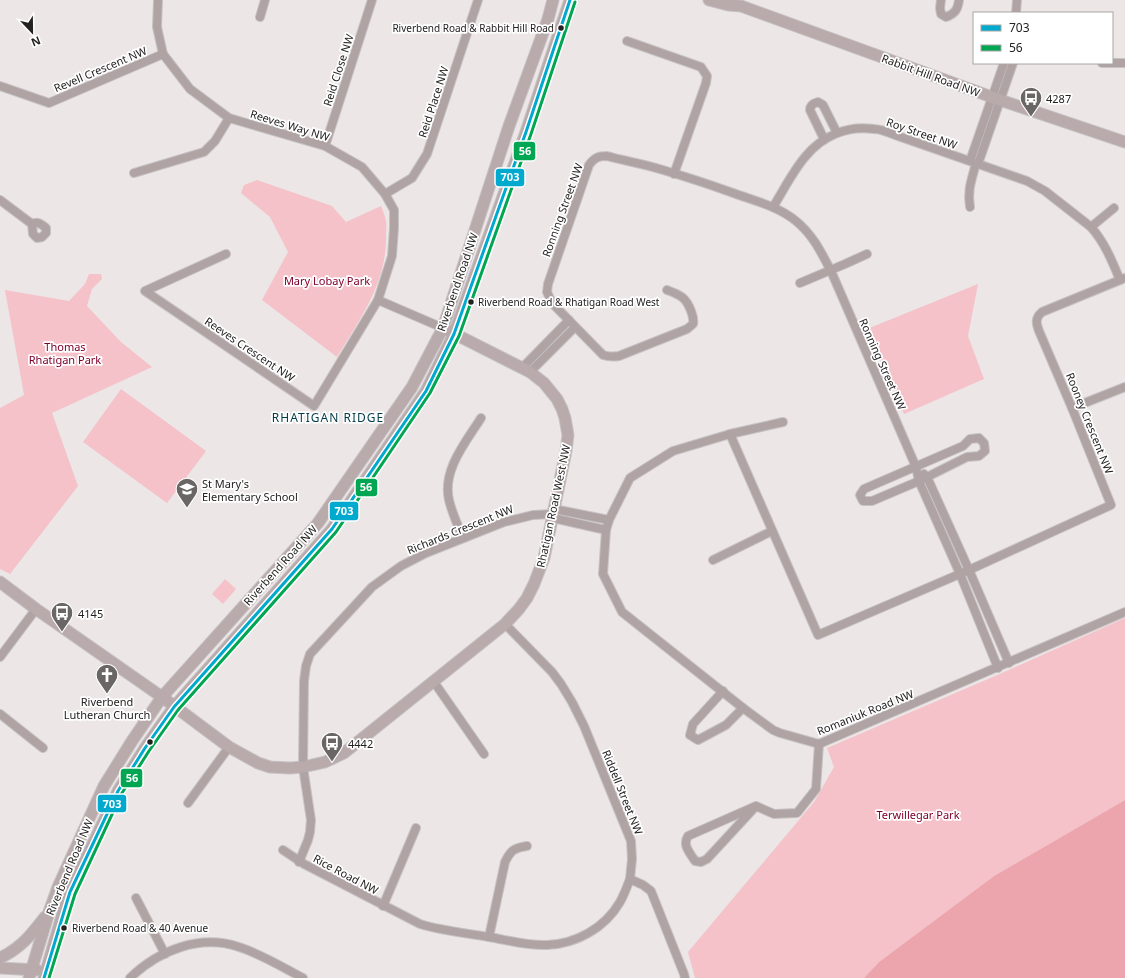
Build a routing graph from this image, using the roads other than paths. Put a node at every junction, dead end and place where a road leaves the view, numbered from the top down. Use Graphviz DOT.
graph roads {
  1 [pos="158,0"];
  2 [pos="265,0"];
  3 [pos="372,0"];
  4 [pos="478,0"];
  5 [pos="553,0"];
  6 [pos="570,0"];
  7 [pos="709,0"];
  8 [pos="941,0"];
  9 [pos="959,0"];
  10 [pos="1017,0"];
  11 [pos="738,3"];
  12 [pos="1016,12"];
  13 [pos="260,17"];
  14 [pos="627,41"];
  15 [pos="163,54"];
  16 [pos="1113,63"];
  17 [pos="1125,63"];
  18 [pos="1004,64"];
  19 [pos="1013,64"];
  20 [pos="0,86"];
  21 [pos="996,98"];
  22 [pos="229,118"];
  23 [pos="837,133"];
  24 [pos="824,139"];
  25 [pos="1124,141"];
  26 [pos="325,146"];
  27 [pos="975,163"];
  28 [pos="134,173"];
  29 [pos="674,174"];
  30 [pos="385,194"];
  31 [pos="0,200"];
  32 [pos="773,207"];
  33 [pos="970,207"];
  34 [pos="1114,208"];
  35 [pos="32,224"];
  36 [pos="1091,227"];
  37 [pos="226,254"];
  38 [pos="867,254"];
  39 [pos="831,271"];
  40 [pos="1122,279"];
  41 [pos="800,283"];
  42 [pos="667,290"];
  43 [pos="378,300"];
  44 [pos="569,320"];
  45 [pos="575,327"];
  46 [pos="443,328"];
  47 [pos="454,334"];
  48 [pos="526,370"];
  49 [pos="1125,387"];
  50 [pos="1072,408"];
  51 [pos="481,418"];
  52 [pos="783,422"];
  53 [pos="730,434"];
  54 [pos="916,467"];
  55 [pos="927,477"];
  56 [pos="919,481"];
  57 [pos="554,514"];
  58 [pos="609,520"];
  59 [pos="606,530"];
  60 [pos="772,531"];
  61 [pos="463,538"];
  62 [pos="713,560"];
  63 [pos="969,570"];
  64 [pos="960,574"];
  65 [pos="0,582"];
  66 [pos="36,609"];
  67 [pos="1125,612"];
  68 [pos="505,624"];
  69 [pos="0,657"];
  70 [pos="1009,663"];
  71 [pos="998,668"];
  72 [pos="434,682"];
  73 [pos="723,691"];
  74 [pos="162,697"];
  75 [pos="174,707"];
  76 [pos="743,708"];
  77 [pos="0,714"];
  78 [pos="819,744"];
  79 [pos="229,746"];
  80 [pos="43,748"];
  81 [pos="484,754"];
  82 [pos="303,767"];
  83 [pos="188,803"];
  84 [pos="756,806"];
  85 [pos="416,828"];
  86 [pos="527,846"];
  87 [pos="282,850"];
  88 [pos="299,862"];
  89 [pos="630,880"];
  90 [pos="136,898"];
  91 [pos="383,906"];
  92 [pos="49,912"];
  93 [pos="488,937"];
  94 [pos="165,954"];
  95 [pos="0,958"];
  96 [pos="0,968"];
  97 [pos="30,974"];
  98 [pos="45,975"];
  99 [pos="130,978"];
  100 [pos="303,978"];
  101 [pos="685,978"];
  1 -- 15 [label="street, Reeves Way NW"];
  2 -- 13 [label="street"];
  3 -- 26 [label="street, Reid Close NW"];
  4 -- 30 [label="street, Reid Place NW"];
  5 -- 46 [label="main road, Riverbend Road NW"];
  6 -- 47 [label="main road, Riverbend Road NW"];
  7 -- 11 [label="main road, Rabbit Hill Road NW"];
  8 -- 9 [label="street"];
  10 -- 12 [label="street"];
  11 -- 21 [label="main road, Rabbit Hill Road NW"];
  14 -- 29 [label="street"];
  15 -- 20 [label="street, Revell Crescent NW"];
  15 -- 22 [label="street, Reeves Way NW"];
  16 -- 17 [label="street"];
  18 -- 21 [label="street"];
  19 -- 21 [label="street"];
  21 -- 25 [label="main road, Rabbit Hill Road NW"];
  21 -- 27 [label="street"];
  22 -- 26 [label="street, Reeves Way NW"];
  22 -- 28 [label="street"];
  23 -- 24 [label="street, Roy Street NW"];
  23 -- 24 [label="street"];
  23 -- 27 [label="street, Roy Street NW"];
  24 -- 32 [label="street, Roy Street NW"];
  26 -- 30 [label="street, Reeves Way NW"];
  27 -- 33 [label="street"];
  27 -- 36 [label="street, Roy Street NW"];
  29 -- 32 [label="street, Ronning Street NW"];
  29 -- 44 [label="street, Ronning Street NW"];
  30 -- 43 [label="street, Reeves Way NW"];
  31 -- 35 [label="street"];
  32 -- 39 [label="street, Ronning Street NW"];
  34 -- 36 [label="street"];
  36 -- 40 [label="street, Roy Street NW"];
  37 -- 43 [label="street, Reeves Crescent NW"];
  38 -- 39 [label="street"];
  39 -- 41 [label="street"];
  39 -- 54 [label="street, Ronning Street NW"];
  40 -- 50 [label="street, Rooney Crescent NW"];
  42 -- 45 [label="street, Ronning Street NW"];
  43 -- 46 [label="street"];
  44 -- 45 [label="street, Ronning Street NW"];
  44 -- 48 [label="street"];
  45 -- 48 [label="street"];
  46 -- 47 [label="main road, Rhatigan Road West NW"];
  46 -- 74 [label="main road, Riverbend Road NW"];
  47 -- 48 [label="main road, Rhatigan Road West NW"];
  47 -- 75 [label="main road, Riverbend Road NW"];
  48 -- 57 [label="main road, Rhatigan Road West NW"];
  49 -- 50 [label="street"];
  50 -- 63 [label="street, Rooney Crescent NW"];
  51 -- 61 [label="street"];
  52 -- 53 [label="street, Romaniuk Road NW"];
  53 -- 58 [label="street, Romaniuk Road NW"];
  53 -- 60 [label="street"];
  54 -- 55 [label="street, Ronning Street NW"];
  54 -- 55 [label="street"];
  54 -- 56 [label="street, Ronning Street NW"];
  54 -- 56 [label="street"];
  55 -- 56 [label="street"];
  55 -- 63 [label="street, Ronning Street NW"];
  56 -- 64 [label="street, Ronning Street NW"];
  57 -- 58 [label="street"];
  57 -- 59 [label="street"];
  57 -- 61 [label="street, Richards Crescent NW"];
  57 -- 68 [label="main road, Rhatigan Road West NW"];
  58 -- 59 [label="street, Romaniuk Road NW"];
  59 -- 73 [label="street, Romaniuk Road NW"];
  60 -- 62 [label="street"];
  60 -- 64 [label="street"];
  61 -- 82 [label="street, Richards Crescent NW"];
  63 -- 64 [label="street"];
  63 -- 70 [label="street, Ronning Street NW"];
  64 -- 71 [label="street, Ronning Street NW"];
  65 -- 66 [label="main road, Rhatigan Road West NW"];
  66 -- 69 [label="street"];
  66 -- 74 [label="main road, Rhatigan Road West NW"];
  67 -- 70 [label="street"];
  68 -- 72 [label="main road, Rhatigan Road West NW"];
  68 -- 89 [label="street, Riddell Street NW"];
  70 -- 71 [label="street"];
  71 -- 78 [label="street, Romaniuk Road NW"];
  72 -- 81 [label="street"];
  72 -- 82 [label="main road, Rhatigan Road West NW"];
  73 -- 76 [label="street, Romaniuk Road NW"];
  73 -- 76 [label="street"];
  74 -- 75 [label="main road, Rhatigan Road West NW"];
  74 -- 92 [label="main road, Riverbend Road NW"];
  75 -- 79 [label="main road, Rhatigan Road West NW"];
  75 -- 98 [label="main road, Riverbend Road NW"];
  76 -- 78 [label="street, Romaniuk Road NW"];
  77 -- 80 [label="street"];
  78 -- 84 [label="street"];
  79 -- 82 [label="main road, Rhatigan Road West NW"];
  79 -- 83 [label="street"];
  82 -- 88 [label="street, Rice Road NW"];
  84 -- 84 [label="street"];
  85 -- 91 [label="street, Rice Road NW"];
  86 -- 93 [label="street"];
  87 -- 88 [label="street, Rice Road NW"];
  88 -- 91 [label="street, Rice Road NW"];
  89 -- 93 [label="street, Rice Road NW"];
  89 -- 101 [label="street"];
  90 -- 94 [label="street"];
  91 -- 93 [label="street, Rice Road NW"];
  92 -- 95 [label="main road"];
  92 -- 97 [label="main road, Riverbend Road NW"];
  94 -- 99 [label="street"];
  94 -- 100 [label="street"];
  96 -- 97 [label="main road"];
  97 -- 98 [label="main road"];
}
